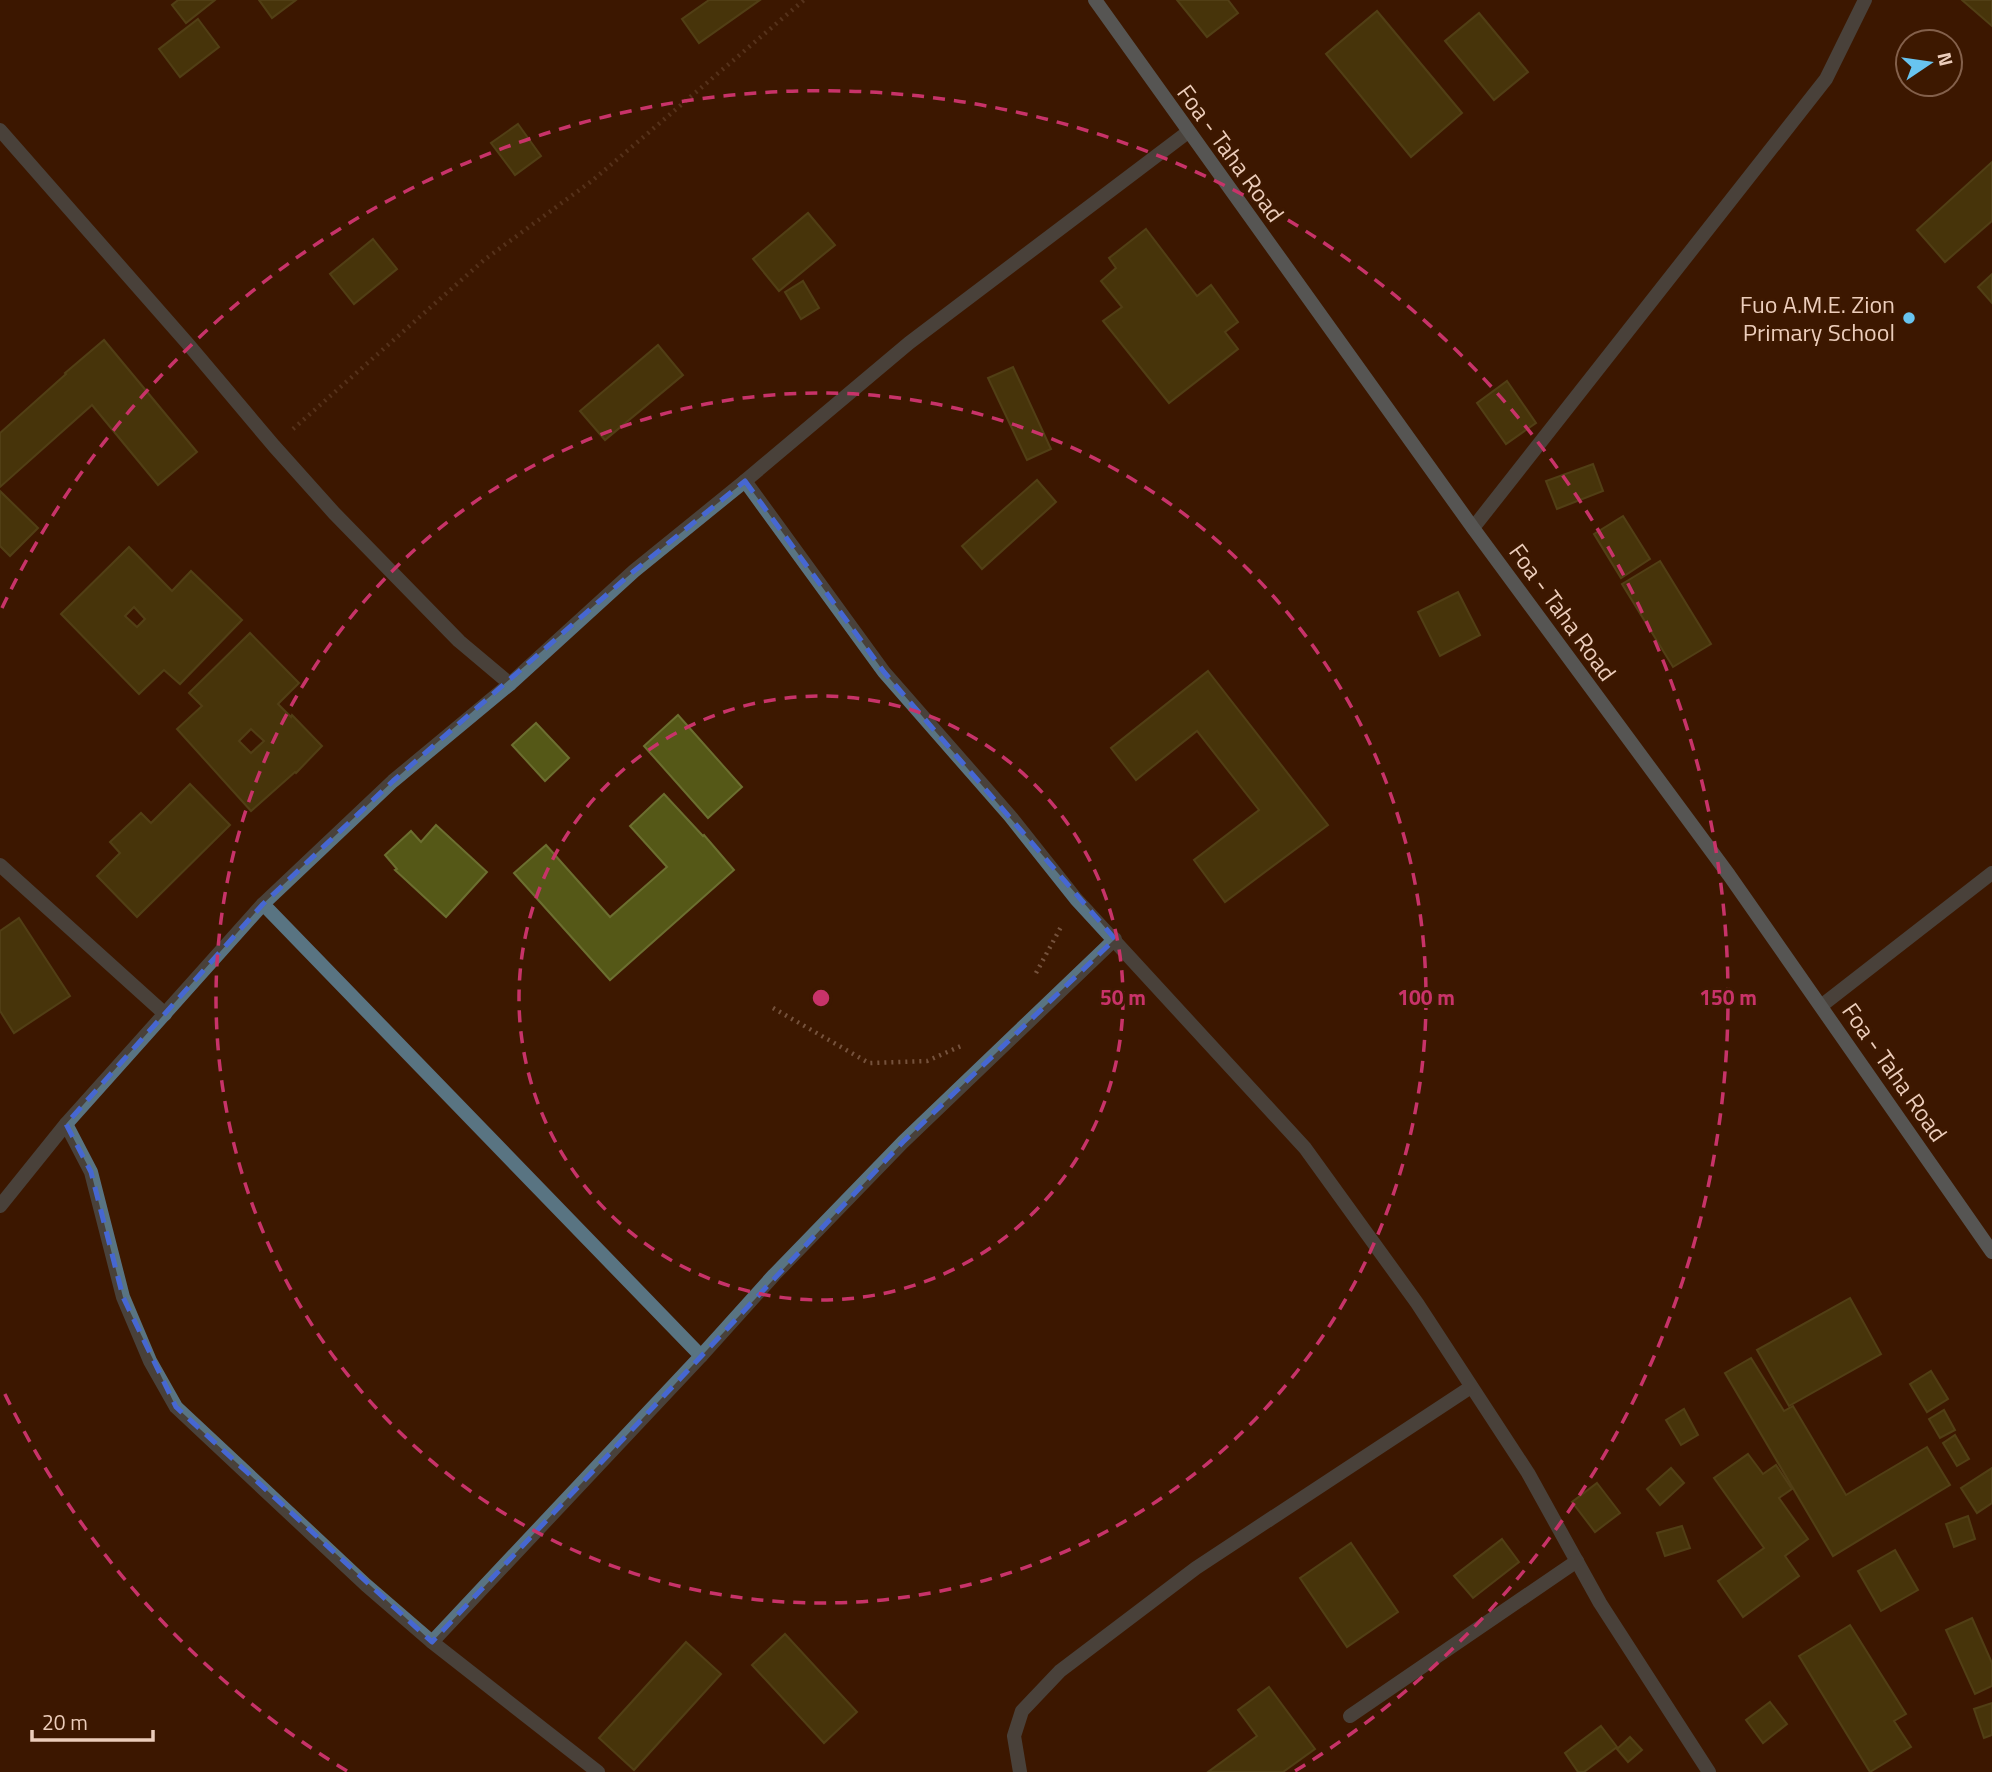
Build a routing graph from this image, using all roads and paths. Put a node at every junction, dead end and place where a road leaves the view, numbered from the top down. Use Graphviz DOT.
graph roads {
  1 [pos="804,0"];
  2 [pos="1095,0"];
  3 [pos="1865,0"];
  4 [pos="0,130"];
  5 [pos="1188,132"];
  6 [pos="274,446"];
  7 [pos="745,481"];
  8 [pos="1473,528"];
  9 [pos="510,684"];
  10 [pos="0,865"];
  11 [pos="1992,873"];
  12 [pos="1076,899"];
  13 [pos="263,904"];
  14 [pos="1115,939"];
  15 [pos="1036,973"];
  16 [pos="1821,1006"];
  17 [pos="774,1008"];
  18 [pos="164,1014"];
  19 [pos="972,1041"];
  20 [pos="66,1124"];
  21 [pos="0,1206"];
  22 [pos="1992,1252"];
  23 [pos="701,1356"];
  24 [pos="1471,1387"];
  25 [pos="1577,1561"];
  26 [pos="432,1642"];
  27 [pos="1350,1716"];
  28 [pos="598,1772"];
  29 [pos="1020,1772"];
  30 [pos="1709,1772"];
  1 -- 6 [label="path"];
  2 -- 5 [label="street, Foa - Taha Road"];
  3 -- 8 [label="street"];
  4 -- 6 [label="street"];
  5 -- 7 [label="street"];
  5 -- 8 [label="street, Foa - Taha Road"];
  6 -- 9 [label="street"];
  7 -- 9 [label="street"];
  7 -- 12 [label="street"];
  8 -- 16 [label="street, Foa - Taha Road"];
  9 -- 13 [label="street"];
  10 -- 18 [label="street"];
  11 -- 16 [label="street"];
  12 -- 14 [label="street"];
  12 -- 15 [label="path"];
  13 -- 18 [label="street"];
  13 -- 23 [label="street"];
  14 -- 23 [label="street"];
  14 -- 24 [label="street"];
  16 -- 22 [label="street, Foa - Taha Road"];
  17 -- 19 [label="path"];
  18 -- 20 [label="street"];
  20 -- 21 [label="street"];
  20 -- 26 [label="street"];
  23 -- 26 [label="street"];
  24 -- 25 [label="street"];
  24 -- 29 [label="street"];
  25 -- 27 [label="street"];
  25 -- 30 [label="street"];
  26 -- 28 [label="street"];
}
